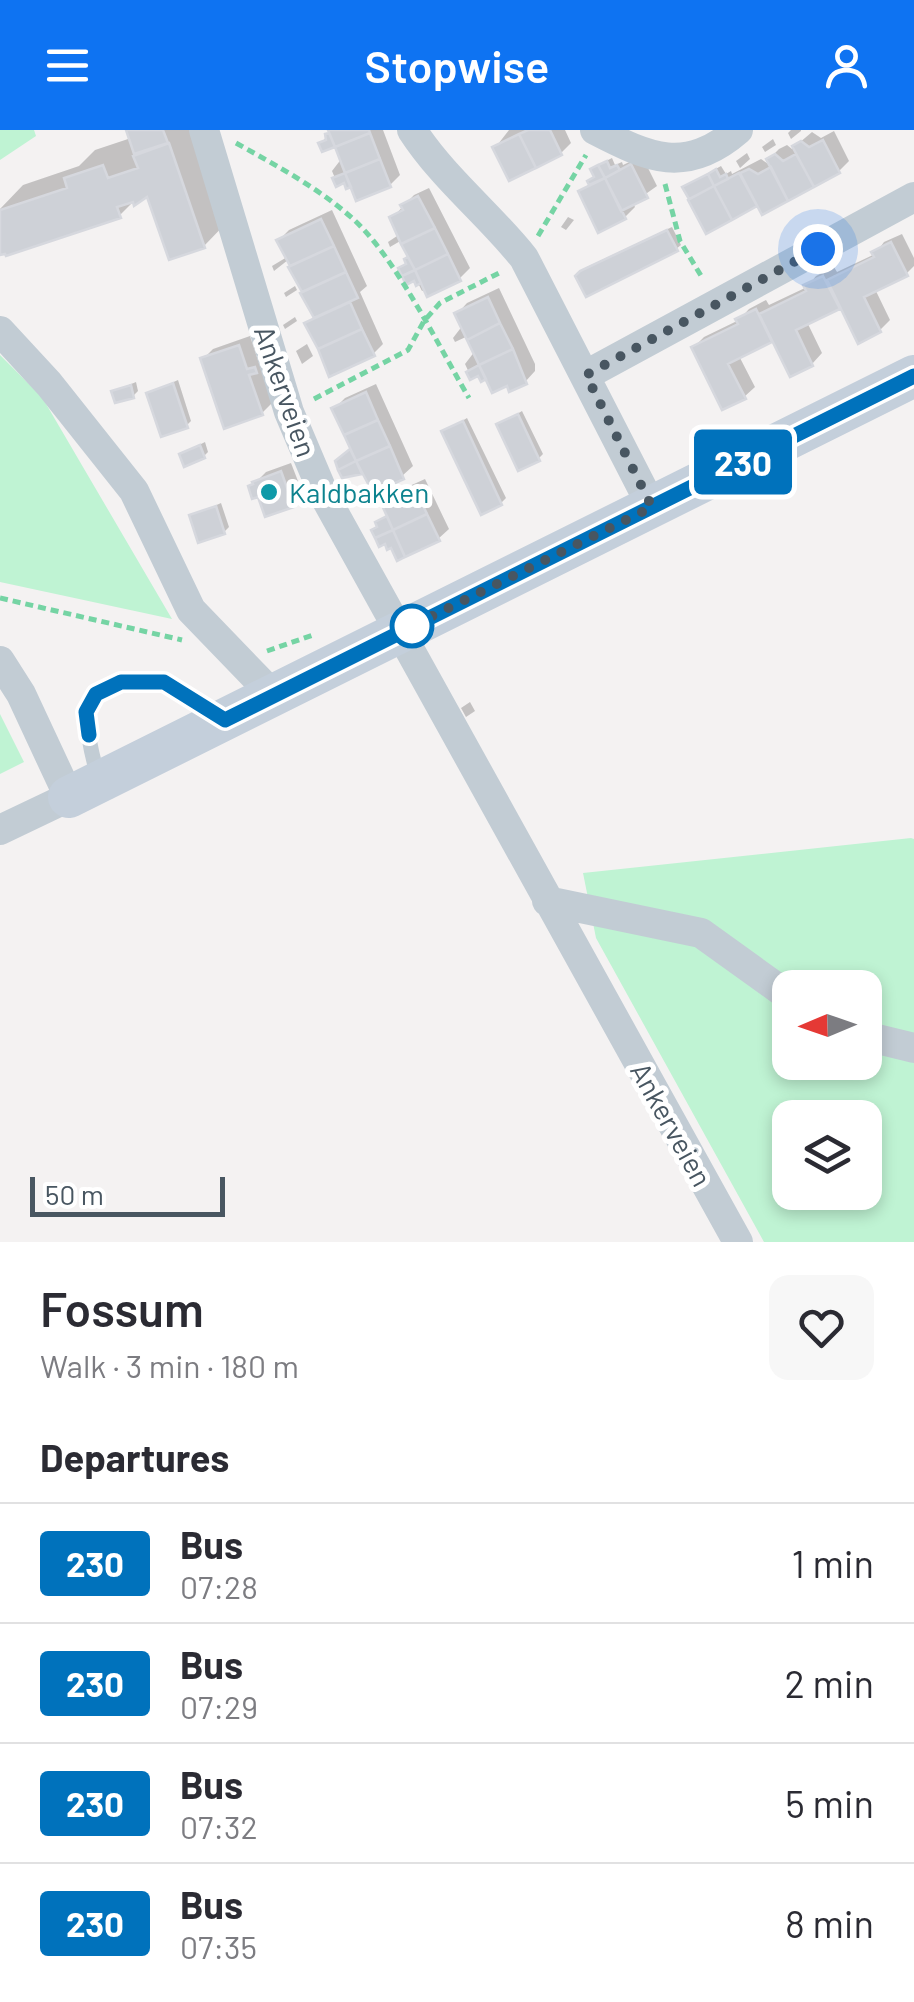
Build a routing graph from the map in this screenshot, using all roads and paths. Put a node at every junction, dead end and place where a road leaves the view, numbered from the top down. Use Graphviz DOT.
graph roads {
  1 [pos="412,130"];
  2 [pos="738,130"];
  3 [pos="597,131"];
  4 [pos="207,140"];
  5 [pos="661,159"];
  6 [pos="914,198"];
  7 [pos="524,258"];
  8 [pos="690,258"];
  9 [pos="424,321"];
  10 [pos="0,331"];
  11 [pos="586,375"];
  12 [pos="914,376"];
  13 [pos="469,398"];
  14 [pos="289,412"];
  15 [pos="652,507"];
  16 [pos="0,598"];
  17 [pos="398,633"];
  18 [pos="228,650"];
  19 [pos="0,661"];
  20 [pos="274,696"];
  21 [pos="225,720"];
  22 [pos="84,789"];
  23 [pos="0,830"];
  24 [pos="547,901"];
  25 [pos="772,984"];
  26 [pos="882,1040"];
  27 [pos="914,1048"];
  28 [pos="738,1242"];
  1 -- 7 [label="street"];
  2 -- 5 [label="street"];
  3 -- 5 [label="street"];
  3 -- 7 [label="path"];
  4 -- 9 [label="path"];
  4 -- 14 [label="street, Ankerveien"];
  5 -- 8 [label="path"];
  6 -- 11 [label="street"];
  7 -- 9 [label="path"];
  7 -- 11 [label="street"];
  9 -- 13 [label="path"];
  9 -- 14 [label="path"];
  10 -- 18 [label="street"];
  11 -- 15 [label="street"];
  12 -- 15 [label="street"];
  14 -- 17 [label="street, Ankerveien"];
  15 -- 17 [label="street"];
  16 -- 18 [label="path"];
  17 -- 20 [label="street"];
  17 -- 24 [label="street, Ankerveien"];
  18 -- 20 [label="street"];
  19 -- 22 [label="street"];
  20 -- 21 [label="street"];
  21 -- 22 [label="street"];
  21 -- 22 [label="lane"];
  22 -- 23 [label="street"];
  24 -- 25 [label="street"];
  24 -- 28 [label="street, Ankerveien"];
  26 -- 27 [label="street"];
}
